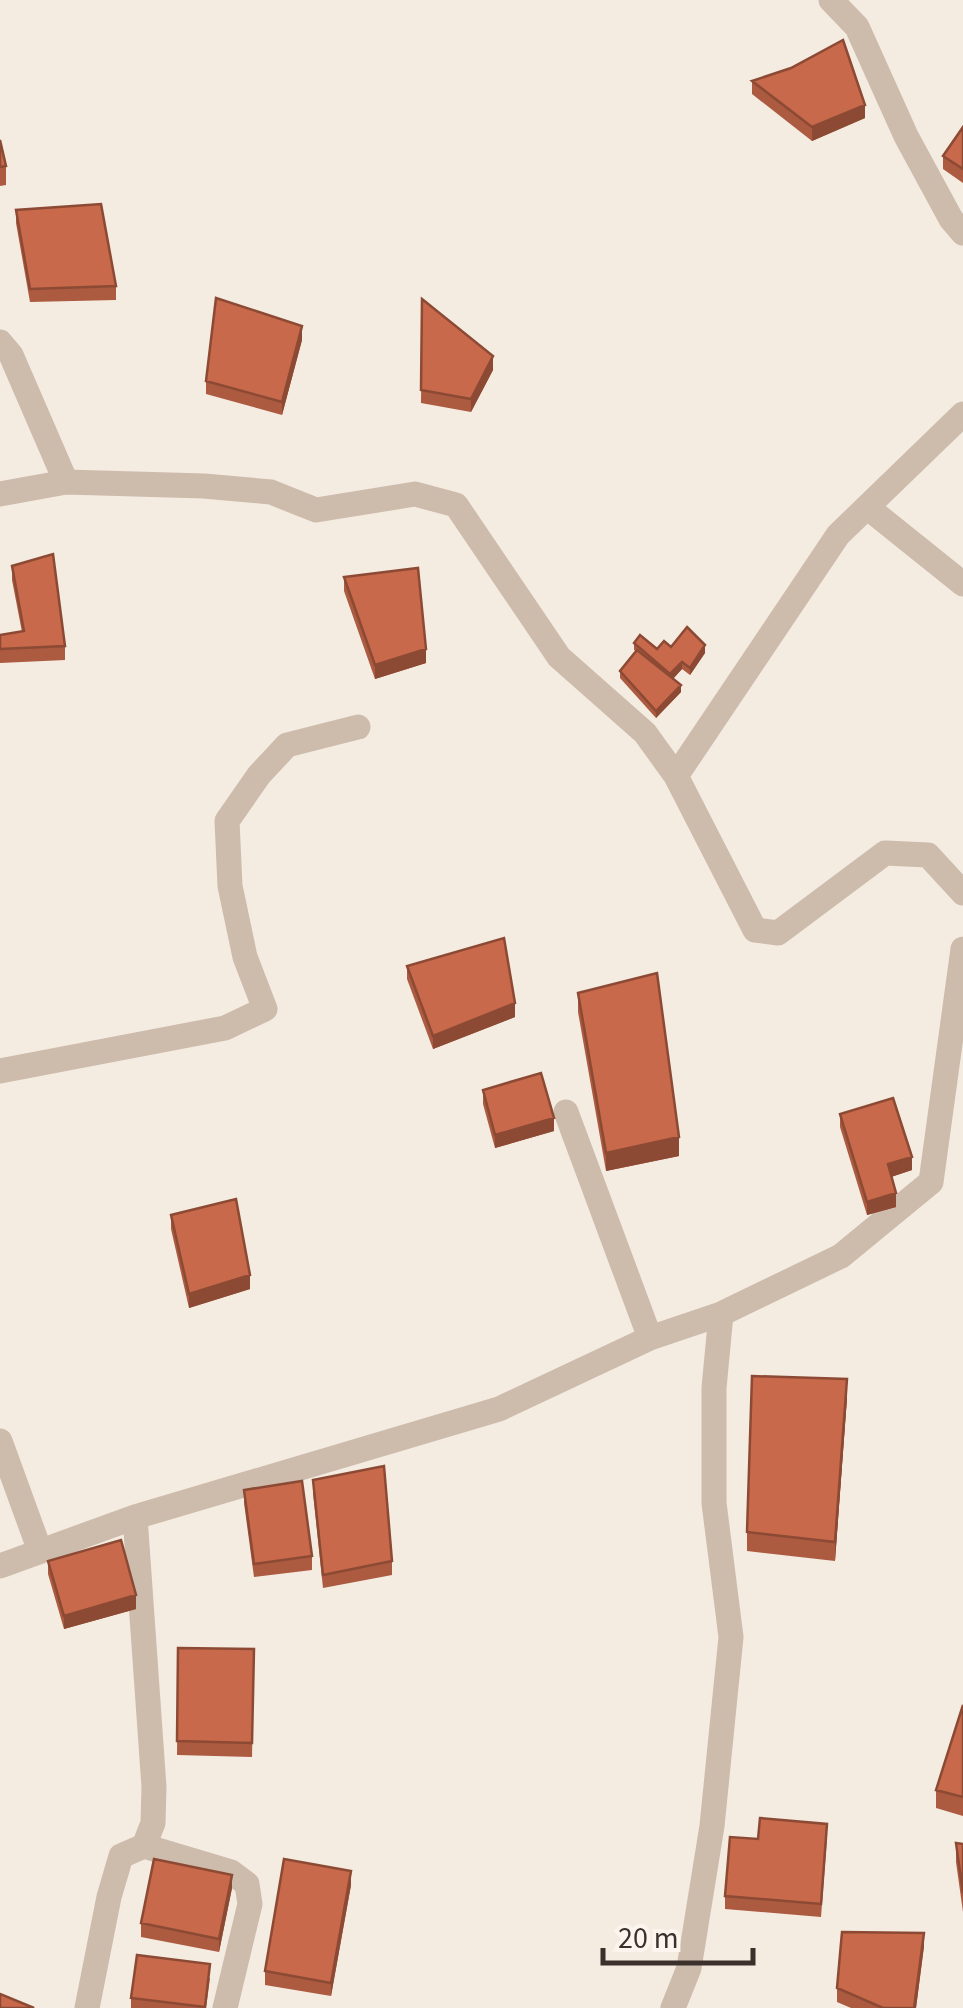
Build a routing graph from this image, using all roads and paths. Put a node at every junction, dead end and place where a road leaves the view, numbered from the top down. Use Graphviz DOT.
graph roads {
  1 [pos="831,0"];
  2 [pos="963,233"];
  3 [pos="0,342"];
  4 [pos="963,414"];
  5 [pos="66,482"];
  6 [pos="0,494"];
  7 [pos="868,507"];
  8 [pos="963,584"];
  9 [pos="358,727"];
  10 [pos="676,776"];
  11 [pos="963,894"];
  12 [pos="963,949"];
  13 [pos="0,1071"];
  14 [pos="566,1112"];
  15 [pos="722,1314"];
  16 [pos="650,1338"];
  17 [pos="0,1441"];
  18 [pos="135,1517"];
  19 [pos="40,1551"];
  20 [pos="0,1566"];
  21 [pos="144,1846"];
  22 [pos="86,2008"];
  23 [pos="225,2008"];
  24 [pos="672,2008"];
  1 -- 2 [label="street"];
  3 -- 5 [label="street"];
  4 -- 7 [label="street"];
  5 -- 6 [label="street"];
  5 -- 10 [label="street"];
  7 -- 8 [label="street"];
  7 -- 10 [label="street"];
  9 -- 13 [label="street"];
  10 -- 11 [label="street"];
  12 -- 15 [label="street"];
  14 -- 16 [label="street"];
  15 -- 16 [label="street"];
  15 -- 24 [label="street"];
  16 -- 18 [label="street"];
  17 -- 19 [label="street"];
  18 -- 19 [label="street"];
  18 -- 21 [label="street"];
  19 -- 20 [label="street"];
  21 -- 22 [label="street"];
  21 -- 23 [label="street"];
}
